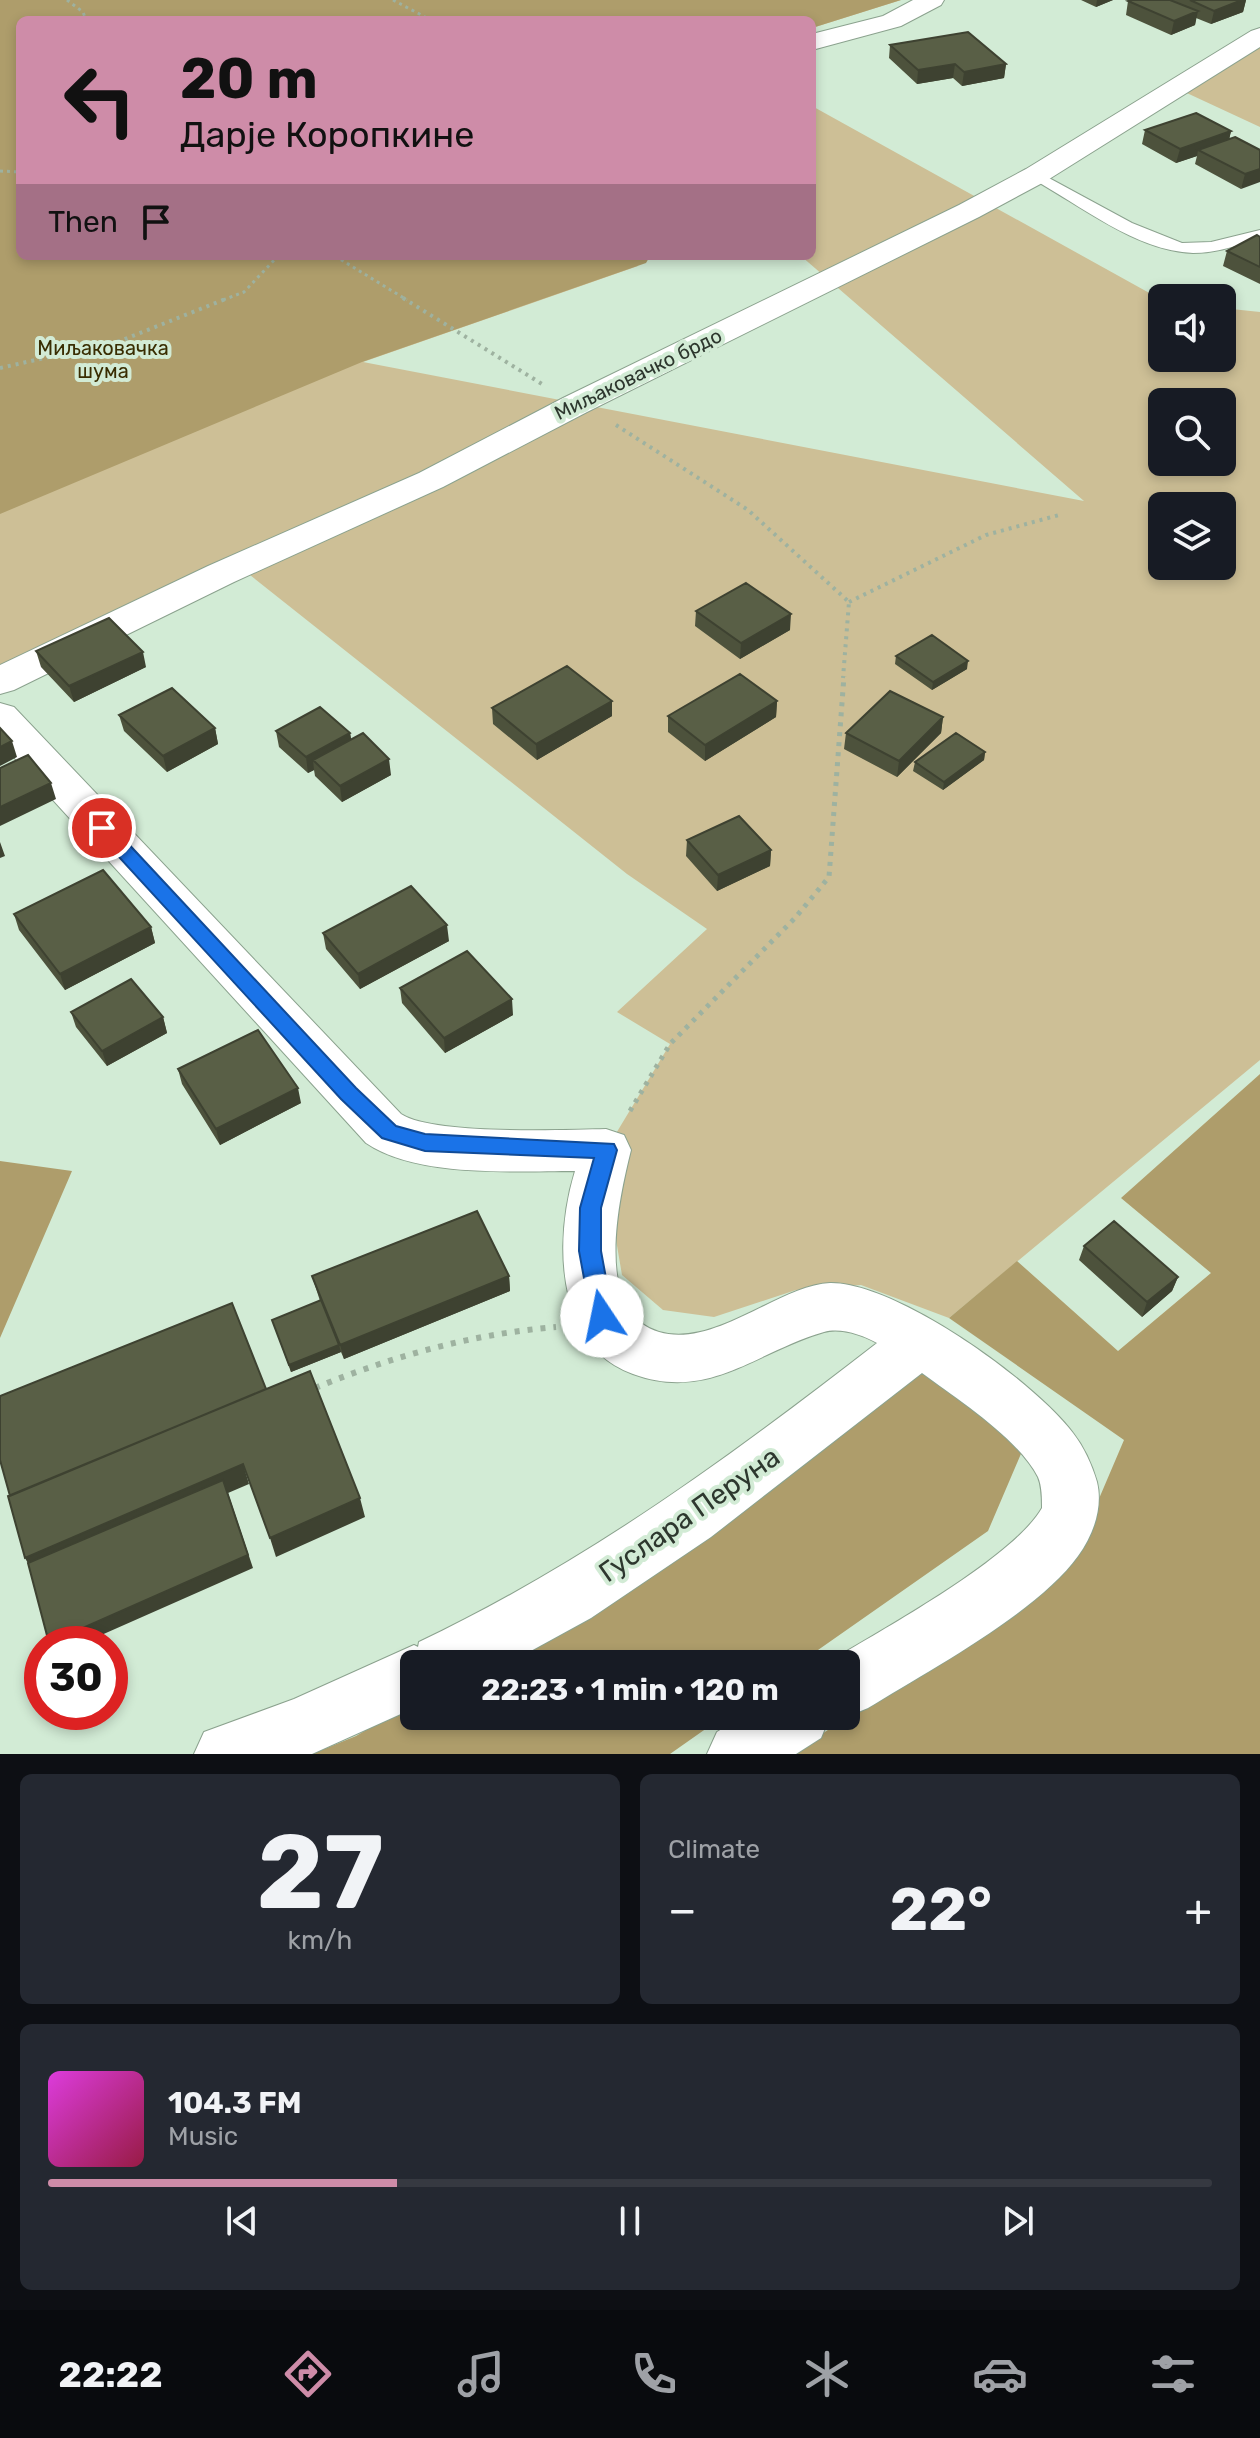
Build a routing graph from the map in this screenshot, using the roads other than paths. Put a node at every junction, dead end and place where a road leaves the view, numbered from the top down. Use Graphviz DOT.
graph roads {
  1 [pos="932,0"];
  2 [pos="1260,36"];
  3 [pos="816,41"];
  4 [pos="1036,175"];
  5 [pos="1260,234"];
  6 [pos="0,681"];
  7 [pos="0,717"];
  8 [pos="921,1341"];
  9 [pos="471,1650"];
  10 [pos="860,1677"];
  11 [pos="400,1682"];
  12 [pos="777,1730"];
  13 [pos="226,1754"];
  14 [pos="739,1754"];
  1 -- 3 [label="street"];
  2 -- 4 [label="street, Миљаковачко брдо"];
  4 -- 5 [label="lane"];
  4 -- 6 [label="street, Миљаковачко брдо"];
  7 -- 8 [label="street"];
  8 -- 9 [label="street, Гуслара Перуна"];
  8 -- 10 [label="street"];
  11 -- 13 [label="street"];
  12 -- 14 [label="street"];
}
